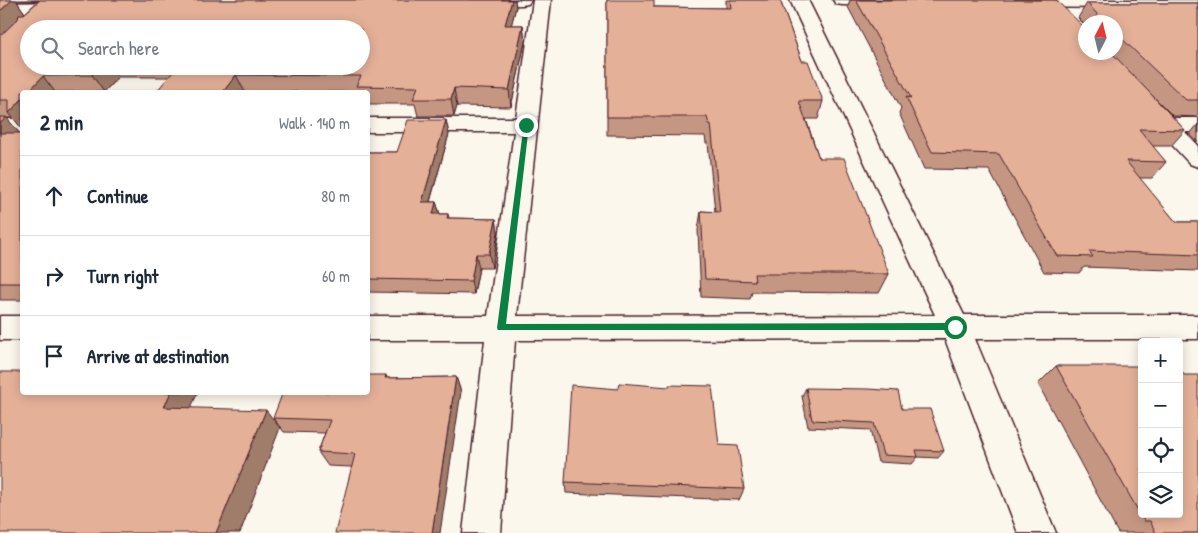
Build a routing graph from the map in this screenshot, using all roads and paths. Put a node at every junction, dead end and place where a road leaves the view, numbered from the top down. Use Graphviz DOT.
graph roads {
  1 [pos="522,0"];
  2 [pos="542,0"];
  3 [pos="799,0"];
  4 [pos="842,0"];
  5 [pos="463,1"];
  6 [pos="901,1"];
  7 [pos="1010,2"];
  8 [pos="1049,2"];
  9 [pos="51,4"];
  10 [pos="1198,4"];
  11 [pos="86,7"];
  12 [pos="0,8"];
  13 [pos="33,20"];
  14 [pos="1067,22"];
  15 [pos="1141,99"];
  16 [pos="370,125"];
  17 [pos="526,125"];
  18 [pos="1166,125"];
  19 [pos="1198,125"];
  20 [pos="0,126"];
  21 [pos="20,126"];
  22 [pos="1198,159"];
  23 [pos="955,327"];
  24 [pos="1198,327"];
  25 [pos="0,328"];
  26 [pos="20,328"];
  27 [pos="370,328"];
  28 [pos="501,328"];
  29 [pos="482,533"];
  30 [pos="1037,533"];
  1 -- 5 [label="street"];
  2 -- 17 [label="street"];
  3 -- 23 [label="street"];
  4 -- 6 [label="street"];
  7 -- 8 [label="street"];
  8 -- 10 [label="street"];
  8 -- 14 [label="street"];
  9 -- 11 [label="street"];
  9 -- 12 [label="street"];
  9 -- 13 [label="street"];
  15 -- 18 [label="street"];
  16 -- 17 [label="street"];
  17 -- 28 [label="street"];
  18 -- 19 [label="street"];
  18 -- 22 [label="street"];
  20 -- 21 [label="street"];
  23 -- 24 [label="street"];
  23 -- 28 [label="street"];
  23 -- 30 [label="street"];
  25 -- 26 [label="street"];
  27 -- 28 [label="street"];
  28 -- 29 [label="street"];
}
